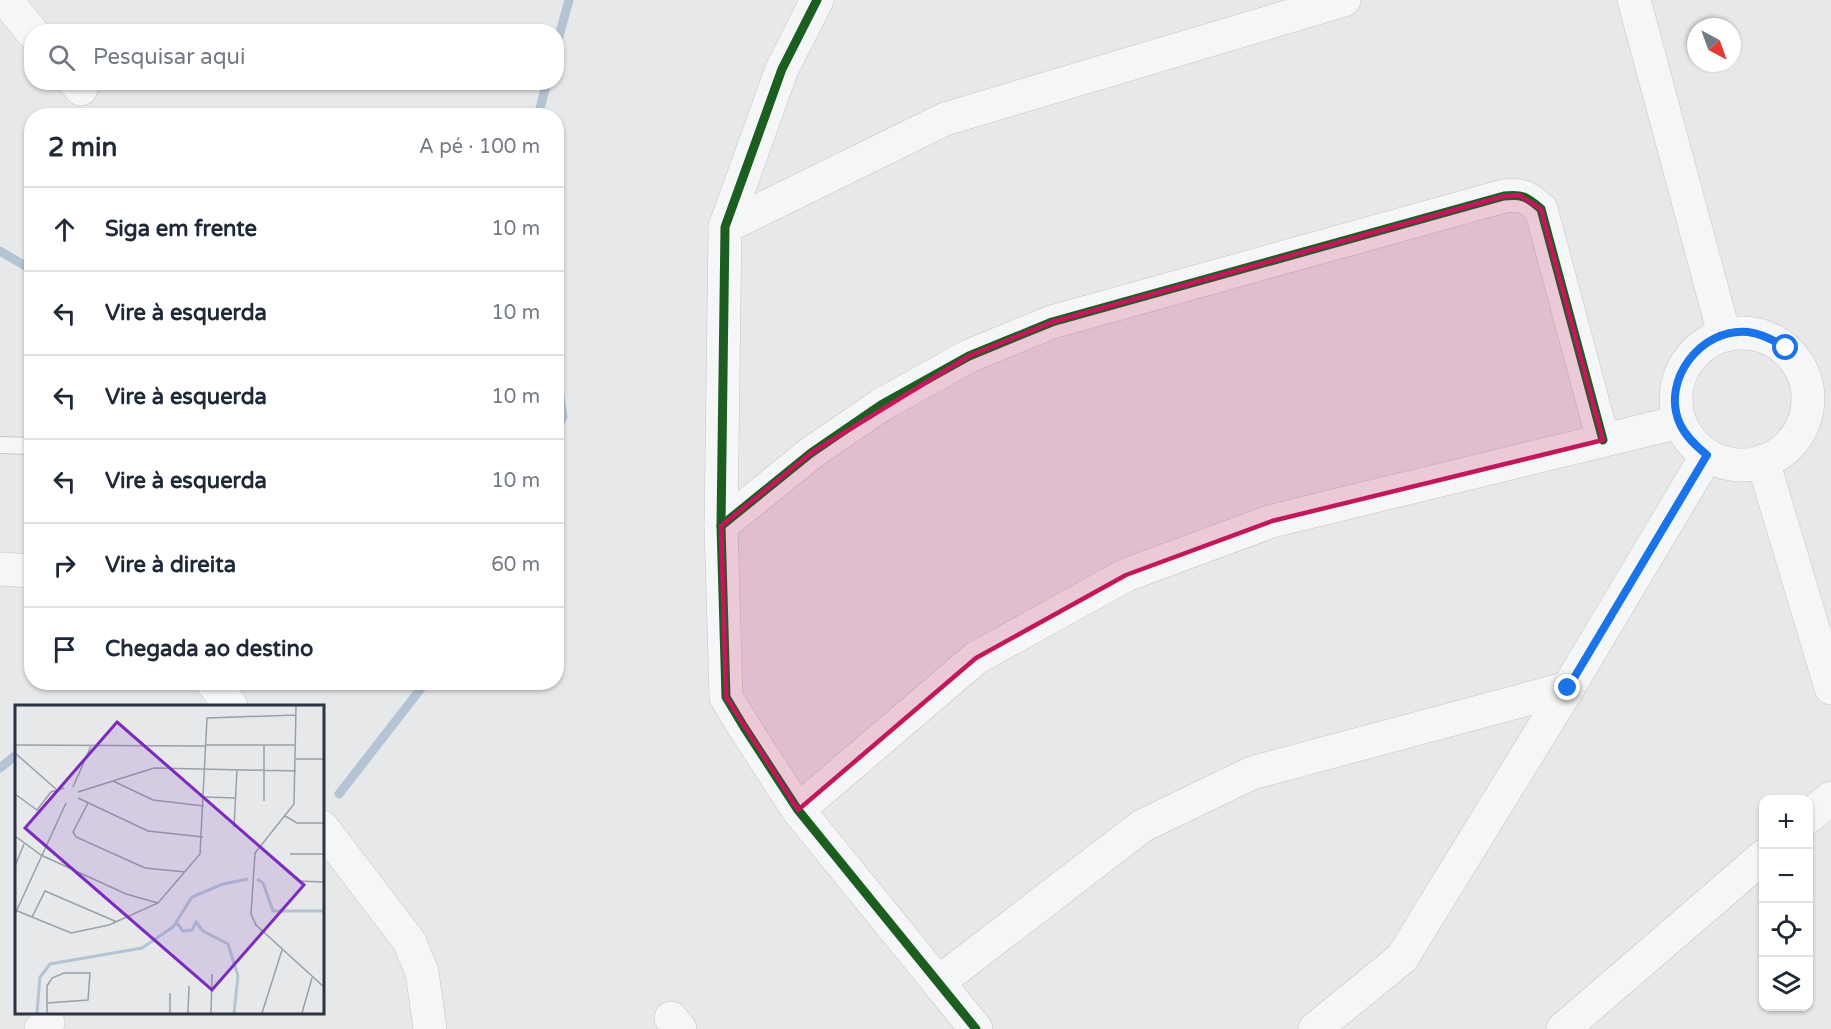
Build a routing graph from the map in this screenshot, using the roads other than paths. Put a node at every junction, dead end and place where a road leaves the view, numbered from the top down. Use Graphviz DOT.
graph roads {
  1 [pos="6,0"];
  2 [pos="817,0"];
  3 [pos="1344,0"];
  4 [pos="1634,0"];
  5 [pos="26,24"];
  6 [pos="725,227"];
  7 [pos="1724,334"];
  8 [pos="1831,384"];
  9 [pos="1808,408"];
  10 [pos="1679,422"];
  11 [pos="1603,441"];
  12 [pos="0,445"];
  13 [pos="24,446"];
  14 [pos="1707,455"];
  15 [pos="1762,461"];
  16 [pos="721,526"];
  17 [pos="0,569"];
  18 [pos="24,570"];
  19 [pos="1568,688"];
  20 [pos="1831,688"];
  21 [pos="218,690"];
  22 [pos="230,705"];
  23 [pos="1831,798"];
  24 [pos="798,810"];
  25 [pos="1813,814"];
  26 [pos="324,830"];
  27 [pos="1759,860"];
  28 [pos="939,982"];
  29 [pos="430,1029"];
  30 [pos="976,1029"];
  31 [pos="1315,1029"];
  32 [pos="1563,1029"];
  1 -- 5 [label="street"];
  2 -- 6 [label="street"];
  3 -- 6 [label="street"];
  4 -- 7 [label="street"];
  6 -- 16 [label="street"];
  7 -- 9 [label="street"];
  7 -- 10 [label="street"];
  8 -- 9 [label="street"];
  9 -- 15 [label="street"];
  10 -- 11 [label="street"];
  10 -- 14 [label="street"];
  11 -- 16 [label="street"];
  11 -- 24 [label="street"];
  12 -- 13 [label="lane"];
  14 -- 15 [label="street"];
  14 -- 19 [label="street"];
  15 -- 20 [label="street"];
  16 -- 24 [label="street"];
  17 -- 18 [label="street"];
  19 -- 28 [label="street"];
  19 -- 31 [label="street"];
  21 -- 22 [label="street"];
  23 -- 25 [label="street"];
  24 -- 28 [label="street"];
  26 -- 29 [label="street"];
  27 -- 32 [label="street"];
  28 -- 30 [label="street"];
}
